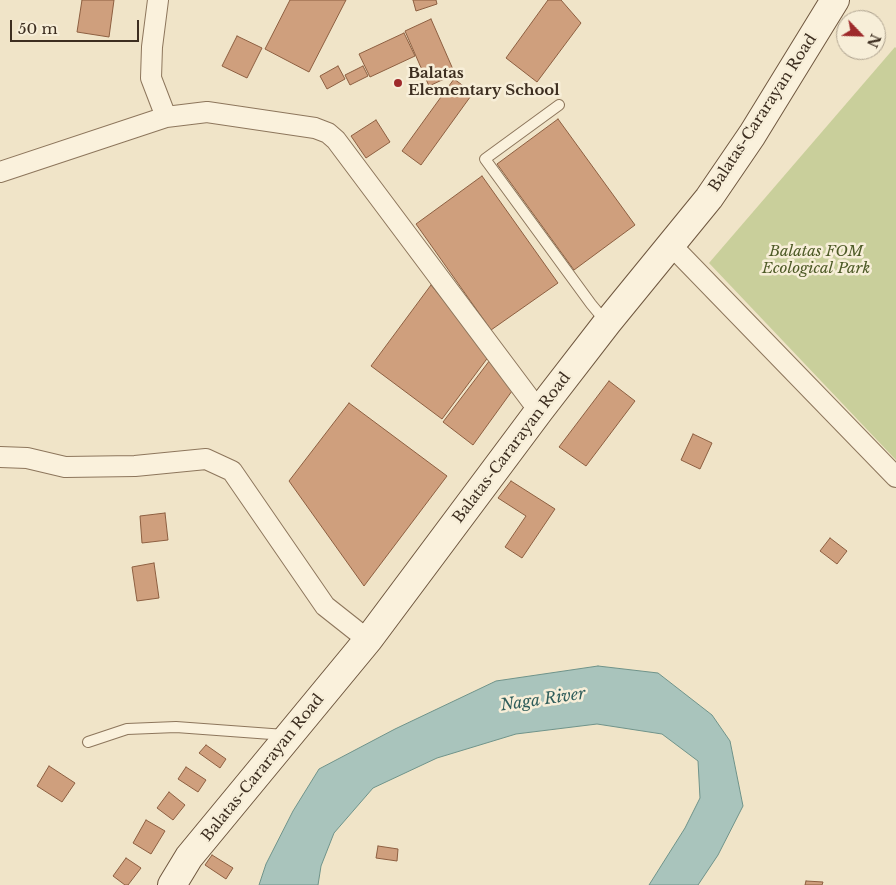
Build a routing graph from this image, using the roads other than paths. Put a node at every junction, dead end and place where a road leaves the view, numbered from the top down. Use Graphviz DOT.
graph roads {
  1 [pos="158,0"];
  2 [pos="835,0"];
  3 [pos="559,105"];
  4 [pos="166,117"];
  5 [pos="0,172"];
  6 [pos="670,244"];
  7 [pos="607,323"];
  8 [pos="539,411"];
  9 [pos="0,457"];
  10 [pos="896,477"];
  11 [pos="368,640"];
  12 [pos="289,736"];
  13 [pos="88,742"];
  14 [pos="172,885"];
  1 -- 4 [label="street"];
  2 -- 6 [label="main road, Balatas-Cararayan Road"];
  3 -- 7 [label="lane"];
  4 -- 5 [label="street"];
  4 -- 8 [label="street"];
  6 -- 7 [label="main road, Balatas-Cararayan Road"];
  6 -- 10 [label="street"];
  7 -- 8 [label="main road, Balatas-Cararayan Road"];
  8 -- 11 [label="main road, Balatas-Cararayan Road"];
  9 -- 11 [label="street"];
  11 -- 12 [label="main road, Balatas-Cararayan Road"];
  12 -- 13 [label="lane"];
  12 -- 14 [label="main road, Balatas-Cararayan Road"];
}
